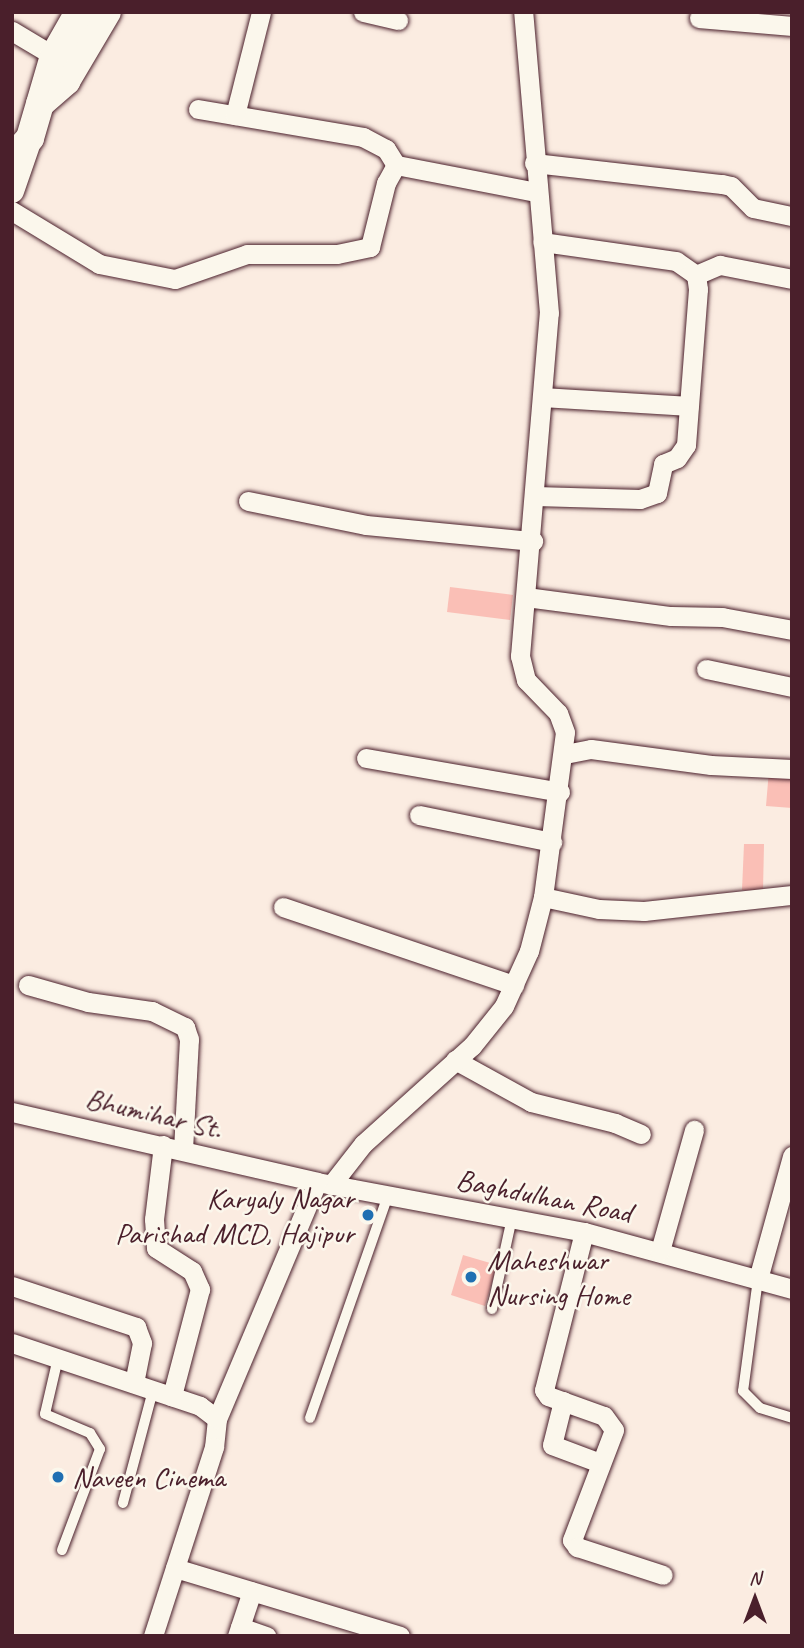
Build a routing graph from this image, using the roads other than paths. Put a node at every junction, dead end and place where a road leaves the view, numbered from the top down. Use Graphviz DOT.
graph roads {
  1 [pos="79,12"];
  2 [pos="107,12"];
  3 [pos="261,12"];
  4 [pos="363,12"];
  5 [pos="523,12"];
  6 [pos="699,18"];
  7 [pos="398,20"];
  8 [pos="792,26"];
  9 [pos="12,31"];
  10 [pos="54,56"];
  11 [pos="40,104"];
  12 [pos="198,109"];
  13 [pos="235,116"];
  14 [pos="21,148"];
  15 [pos="534,163"];
  16 [pos="396,165"];
  17 [pos="12,191"];
  18 [pos="537,192"];
  19 [pos="12,211"];
  20 [pos="792,216"];
  21 [pos="542,242"];
  22 [pos="696,275"];
  23 [pos="792,279"];
  24 [pos="543,397"];
  25 [pos="689,406"];
  26 [pos="536,496"];
  27 [pos="248,501"];
  28 [pos="533,541"];
  29 [pos="526,597"];
  30 [pos="792,630"];
  31 [pos="706,669"];
  32 [pos="792,687"];
  33 [pos="565,754"];
  34 [pos="366,758"];
  35 [pos="792,769"];
  36 [pos="560,792"];
  37 [pos="419,815"];
  38 [pos="552,842"];
  39 [pos="792,895"];
  40 [pos="544,897"];
  41 [pos="283,907"];
  42 [pos="29,985"];
  43 [pos="514,985"];
  44 [pos="455,1060"];
  45 [pos="12,1112"];
  46 [pos="694,1130"];
  47 [pos="641,1134"];
  48 [pos="163,1146"];
  49 [pos="183,1150"];
  50 [pos="792,1156"];
  51 [pos="282,1174"];
  52 [pos="324,1184"];
  53 [pos="388,1195"];
  54 [pos="512,1218"];
  55 [pos="584,1233"];
  56 [pos="660,1251"];
  57 [pos="758,1279"];
  58 [pos="12,1286"];
  59 [pos="792,1289"];
  60 [pos="492,1309"];
  61 [pos="12,1343"];
  62 [pos="58,1358"];
  63 [pos="134,1383"];
  64 [pos="153,1389"];
  65 [pos="172,1396"];
  66 [pos="563,1401"];
  67 [pos="213,1414"];
  68 [pos="310,1418"];
  69 [pos="792,1418"];
  70 [pos="600,1463"];
  71 [pos="123,1503"];
  72 [pos="62,1550"];
  73 [pos="175,1568"];
  74 [pos="663,1575"];
  75 [pos="252,1591"];
  76 [pos="239,1631"];
  77 [pos="153,1636"];
  78 [pos="266,1636"];
  79 [pos="400,1636"];
  1 -- 10 [label="main road"];
  2 -- 11 [label="main road"];
  3 -- 13 [label="street"];
  4 -- 7 [label="street"];
  5 -- 15 [label="street"];
  6 -- 8 [label="street"];
  9 -- 10 [label="street"];
  10 -- 11 [label="main road"];
  11 -- 14 [label="main road"];
  12 -- 13 [label="street"];
  13 -- 16 [label="street"];
  14 -- 17 [label="street"];
  15 -- 18 [label="street"];
  15 -- 20 [label="street"];
  16 -- 18 [label="street"];
  16 -- 19 [label="street"];
  18 -- 21 [label="street"];
  21 -- 22 [label="street"];
  21 -- 24 [label="street"];
  22 -- 23 [label="street"];
  22 -- 25 [label="street"];
  24 -- 25 [label="street"];
  24 -- 26 [label="street"];
  25 -- 26 [label="street"];
  26 -- 28 [label="street"];
  27 -- 28 [label="street"];
  28 -- 29 [label="street"];
  29 -- 30 [label="street"];
  29 -- 33 [label="street"];
  31 -- 32 [label="street"];
  33 -- 35 [label="street"];
  33 -- 36 [label="street"];
  34 -- 36 [label="street"];
  36 -- 38 [label="street"];
  37 -- 38 [label="street"];
  38 -- 40 [label="street"];
  39 -- 40 [label="street"];
  40 -- 43 [label="street"];
  41 -- 43 [label="street"];
  42 -- 49 [label="street"];
  43 -- 44 [label="street"];
  44 -- 47 [label="street"];
  44 -- 52 [label="street"];
  45 -- 48 [label="street, Bhumihar St."];
  46 -- 56 [label="street"];
  48 -- 49 [label="street, Bhumihar St."];
  48 -- 65 [label="street"];
  49 -- 51 [label="street, Bhumihar St."];
  50 -- 57 [label="street"];
  51 -- 52 [label="street, Baghdulhan Road"];
  52 -- 53 [label="street, Baghdulhan Road"];
  52 -- 67 [label="street"];
  53 -- 54 [label="street, Baghdulhan Road"];
  53 -- 68 [label="lane"];
  54 -- 55 [label="street, Baghdulhan Road"];
  54 -- 60 [label="lane"];
  55 -- 56 [label="street, Baghdulhan Road"];
  55 -- 66 [label="street"];
  56 -- 57 [label="street, Baghdulhan Road"];
  57 -- 59 [label="street, Baghdulhan Road"];
  57 -- 69 [label="lane"];
  58 -- 63 [label="street"];
  61 -- 62 [label="street"];
  62 -- 63 [label="street"];
  62 -- 72 [label="lane"];
  63 -- 64 [label="street"];
  64 -- 65 [label="street"];
  64 -- 71 [label="lane"];
  65 -- 67 [label="street"];
  66 -- 70 [label="street"];
  66 -- 70 [label="street"];
  67 -- 73 [label="street"];
  70 -- 74 [label="street"];
  73 -- 75 [label="street"];
  73 -- 77 [label="street"];
  75 -- 76 [label="street"];
  75 -- 79 [label="street"];
  76 -- 78 [label="street"];
}
